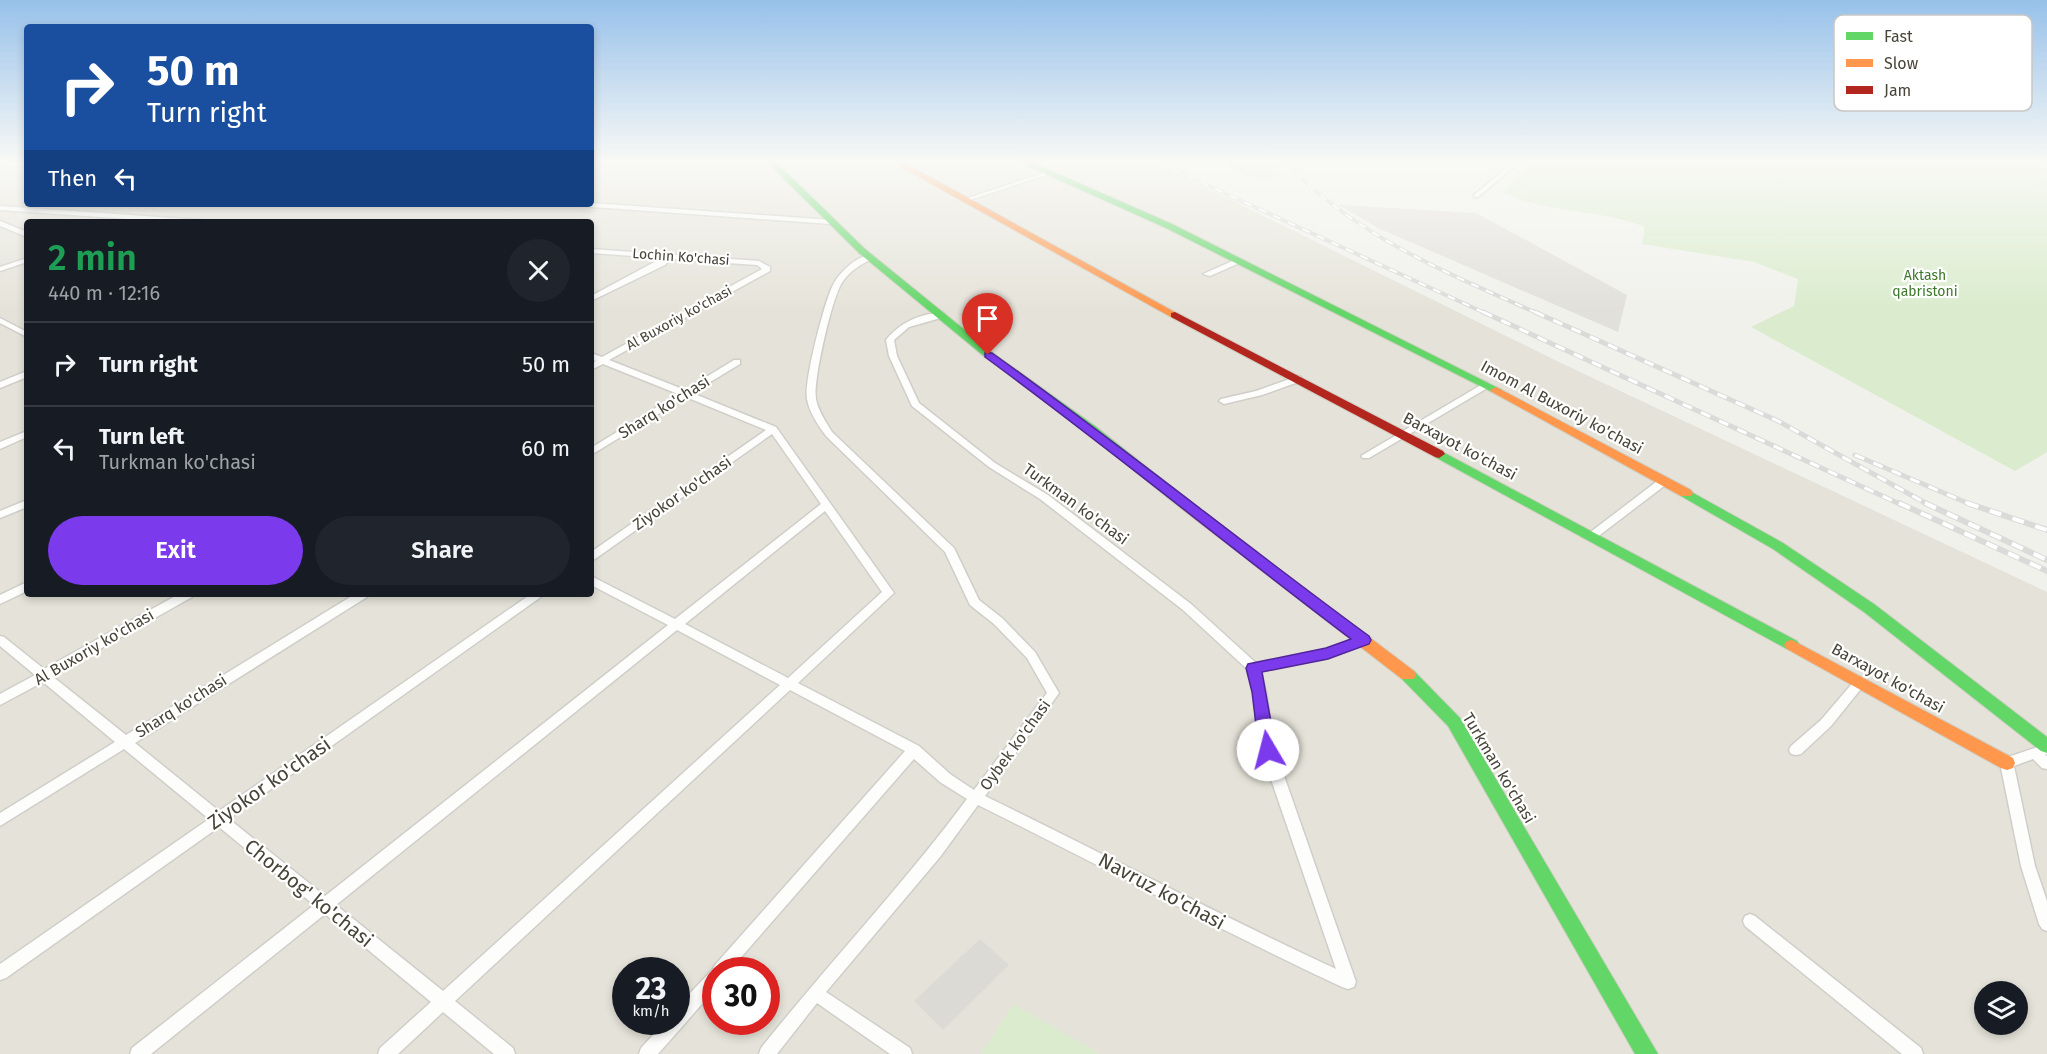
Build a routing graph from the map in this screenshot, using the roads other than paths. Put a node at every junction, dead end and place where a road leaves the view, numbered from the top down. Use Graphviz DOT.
graph roads {
  1 [pos="47,211"];
  2 [pos="680,211"];
  3 [pos="820,211"];
  4 [pos="986,211"];
  5 [pos="1137,211"];
  6 [pos="147,218"];
  7 [pos="157,219"];
  8 [pos="831,222"];
  9 [pos="0,223"];
  10 [pos="24,234"];
  11 [pos="594,251"];
  12 [pos="669,256"];
  13 [pos="869,257"];
  14 [pos="24,261"];
  15 [pos="1240,261"];
  16 [pos="0,269"];
  17 [pos="766,270"];
  18 [pos="1207,274"];
  19 [pos="594,297"];
  20 [pos="941,315"];
  21 [pos="0,320"];
  22 [pos="24,332"];
  23 [pos="594,357"];
  24 [pos="603,361"];
  25 [pos="736,362"];
  26 [pos="594,366"];
  27 [pos="24,375"];
  28 [pos="1298,379"];
  29 [pos="0,385"];
  30 [pos="1486,385"];
  31 [pos="685,394"];
  32 [pos="1224,401"];
  33 [pos="773,429"];
  34 [pos="1403,434"];
  35 [pos="24,435"];
  36 [pos="0,446"];
  37 [pos="594,450"];
  38 [pos="1366,456"];
  39 [pos="1665,481"];
  40 [pos="24,503"];
  41 [pos="825,506"];
  42 [pos="0,515"];
  43 [pos="1592,536"];
  44 [pos="594,555"];
  45 [pos="594,582"];
  46 [pos="24,588"];
  47 [pos="183,597"];
  48 [pos="358,597"];
  49 [pos="535,597"];
  50 [pos="0,600"];
  51 [pos="676,626"];
  52 [pos="0,640"];
  53 [pos="1363,640"];
  54 [pos="1254,668"];
  55 [pos="44,675"];
  56 [pos="1860,682"];
  57 [pos="787,684"];
  58 [pos="0,700"];
  59 [pos="124,741"];
  60 [pos="2043,749"];
  61 [pos="914,750"];
  62 [pos="1796,750"];
  63 [pos="2007,763"];
  64 [pos="2047,764"];
  65 [pos="977,798"];
  66 [pos="219,819"];
  67 [pos="0,820"];
  68 [pos="324,905"];
  69 [pos="1750,921"];
  70 [pos="2047,924"];
  71 [pos="731,957"];
  72 [pos="0,973"];
  73 [pos="702,992"];
  74 [pos="815,993"];
  75 [pos="442,1001"];
  76 [pos="690,1005"];
  77 [pos="664,1035"];
  78 [pos="138,1054"];
  79 [pos="386,1054"];
  80 [pos="507,1054"];
  81 [pos="647,1054"];
  82 [pos="767,1054"];
  83 [pos="904,1054"];
  84 [pos="1647,1054"];
  85 [pos="1915,1054"];
  1 -- 6 [label="street"];
  2 -- 8 [label="street"];
  3 -- 8 [label="street, Turkman ko'chasi"];
  4 -- 28 [label="street, Barxayot ko'chasi"];
  5 -- 15 [label="street, Imom Al Buxoriy ko'chasi"];
  6 -- 7 [label="street"];
  8 -- 13 [label="street, Turkman ko'chasi"];
  9 -- 10 [label="street"];
  11 -- 12 [label="street, Lochin Ko'chasi"];
  12 -- 17 [label="street, Lochin Ko'chasi"];
  12 -- 19 [label="street"];
  13 -- 20 [label="street, Turkman ko'chasi"];
  13 -- 65 [label="street, Oybek ko'chasi"];
  14 -- 16 [label="street"];
  15 -- 18 [label="street"];
  15 -- 30 [label="street, Imom Al Buxoriy ko'chasi"];
  17 -- 24 [label="street, Al Buxoriy ko'chasi"];
  20 -- 53 [label="street, Turkman ko'chasi"];
  20 -- 54 [label="street, Turkman ko'chasi"];
  21 -- 22 [label="street"];
  23 -- 24 [label="street"];
  24 -- 26 [label="street, Al Buxoriy ko'chasi"];
  24 -- 31 [label="street"];
  25 -- 31 [label="street, Sharq ko'chasi"];
  27 -- 29 [label="street"];
  28 -- 32 [label="street"];
  28 -- 34 [label="street, Barxayot ko'chasi"];
  30 -- 34 [label="street"];
  30 -- 39 [label="street, Imom Al Buxoriy ko'chasi"];
  31 -- 33 [label="street"];
  31 -- 37 [label="street, Sharq ko'chasi"];
  33 -- 41 [label="street"];
  33 -- 44 [label="street, Ziyokor ko'chasi"];
  34 -- 38 [label="street"];
  34 -- 43 [label="street, Barxayot ko'chasi"];
  35 -- 36 [label="street"];
  39 -- 43 [label="street"];
  39 -- 60 [label="street, Imom Al Buxoriy ko'chasi"];
  40 -- 42 [label="street"];
  41 -- 51 [label="street"];
  41 -- 57 [label="street"];
  43 -- 56 [label="street, Barxayot ko'chasi"];
  45 -- 51 [label="street"];
  46 -- 50 [label="street"];
  47 -- 55 [label="street, Al Buxoriy ko'chasi"];
  48 -- 59 [label="street, Sharq ko'chasi"];
  49 -- 66 [label="street, Ziyokor ko'chasi"];
  51 -- 57 [label="street"];
  51 -- 68 [label="street"];
  52 -- 55 [label="street, Chorbog' ko'chasi"];
  53 -- 54 [label="street"];
  53 -- 84 [label="street, Turkman ko'chasi"];
  54 -- 65 [label="street, Navruz ko'chasi"];
  55 -- 58 [label="street, Al Buxoriy ko'chasi"];
  55 -- 59 [label="street, Chorbog' ko'chasi"];
  56 -- 62 [label="street"];
  56 -- 63 [label="street, Barxayot ko'chasi"];
  57 -- 61 [label="street"];
  57 -- 75 [label="street"];
  59 -- 66 [label="street, Chorbog' ko'chasi"];
  59 -- 67 [label="street, Sharq ko'chasi"];
  60 -- 63 [label="street"];
  60 -- 64 [label="street"];
  61 -- 65 [label="street, Navruz ko'chasi"];
  61 -- 71 [label="street"];
  63 -- 70 [label="street"];
  65 -- 74 [label="street, Oybek ko'chasi"];
  66 -- 68 [label="street, Chorbog' ko'chasi"];
  66 -- 72 [label="street, Ziyokor ko'chasi"];
  68 -- 75 [label="street, Chorbog' ko'chasi"];
  68 -- 78 [label="street"];
  69 -- 85 [label="street"];
  73 -- 76 [label="street"];
  74 -- 82 [label="street, Oybek ko'chasi"];
  74 -- 83 [label="street"];
  75 -- 79 [label="street"];
  75 -- 80 [label="street, Chorbog' ko'chasi"];
  77 -- 81 [label="street"];
}
